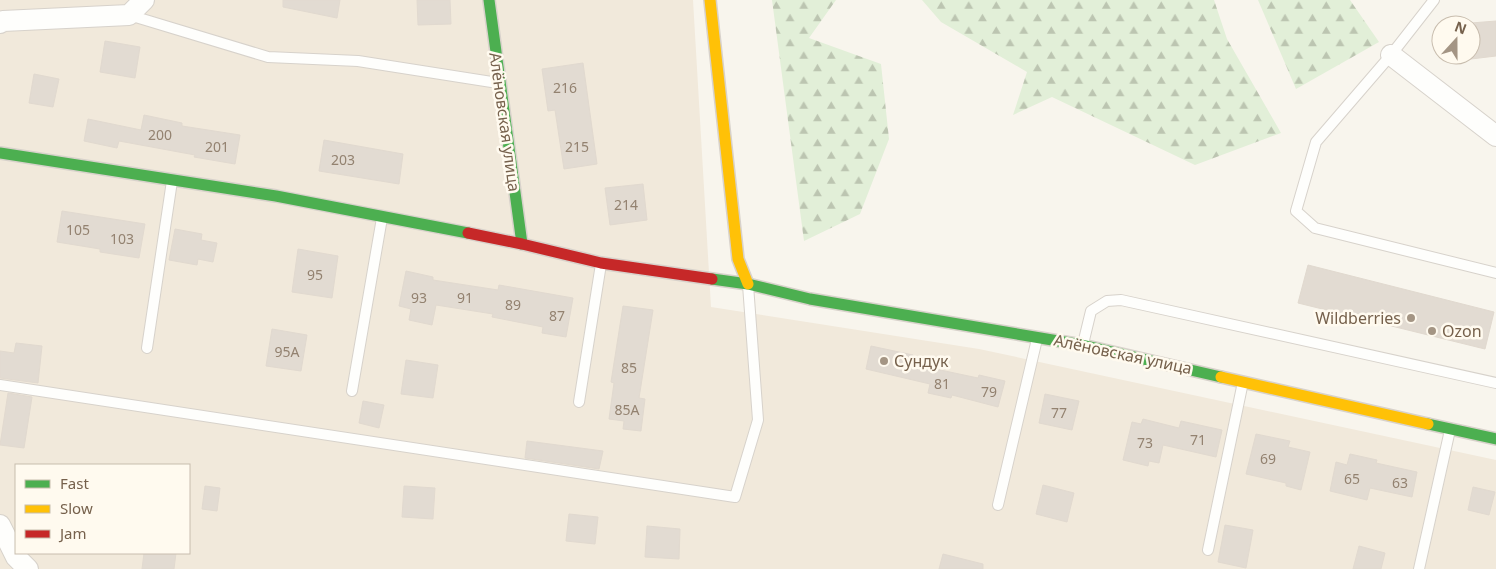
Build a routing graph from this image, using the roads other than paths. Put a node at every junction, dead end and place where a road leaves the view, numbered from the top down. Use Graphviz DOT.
graph roads {
  1 [pos="144,0"];
  2 [pos="488,0"];
  3 [pos="710,0"];
  4 [pos="1434,0"];
  5 [pos="129,15"];
  6 [pos="0,23"];
  7 [pos="1391,55"];
  8 [pos="500,83"];
  9 [pos="1496,136"];
  10 [pos="0,153"];
  11 [pos="172,180"];
  12 [pos="382,217"];
  13 [pos="522,244"];
  14 [pos="601,263"];
  15 [pos="1496,273"];
  16 [pos="748,284"];
  17 [pos="1038,336"];
  18 [pos="1082,345"];
  19 [pos="147,348"];
  20 [pos="1243,381"];
  21 [pos="1496,383"];
  22 [pos="0,384"];
  23 [pos="352,391"];
  24 [pos="579,402"];
  25 [pos="1450,429"];
  26 [pos="1496,439"];
  27 [pos="998,505"];
  28 [pos="0,525"];
  29 [pos="1208,550"];
  30 [pos="28,569"];
  31 [pos="1419,569"];
  1 -- 5 [label="street"];
  2 -- 8 [label="street, Алёновская улица"];
  3 -- 16 [label="street"];
  4 -- 7 [label="lane"];
  5 -- 6 [label="street"];
  5 -- 8 [label="lane"];
  7 -- 9 [label="street"];
  7 -- 15 [label="lane"];
  8 -- 13 [label="street, Алёновская улица"];
  10 -- 11 [label="street, Алёновская улица"];
  11 -- 12 [label="street, Алёновская улица"];
  11 -- 19 [label="lane"];
  12 -- 13 [label="street, Алёновская улица"];
  12 -- 23 [label="lane"];
  13 -- 14 [label="street, Алёновская улица"];
  14 -- 16 [label="street, Алёновская улица"];
  14 -- 24 [label="lane"];
  16 -- 17 [label="street, Алёновская улица"];
  16 -- 22 [label="lane"];
  17 -- 18 [label="street, Алёновская улица"];
  17 -- 27 [label="lane"];
  18 -- 20 [label="street, Алёновская улица"];
  18 -- 21 [label="lane"];
  20 -- 25 [label="street, Алёновская улица"];
  20 -- 29 [label="lane"];
  25 -- 26 [label="street, Алёновская улица"];
  25 -- 31 [label="lane"];
  28 -- 30 [label="street"];
}
